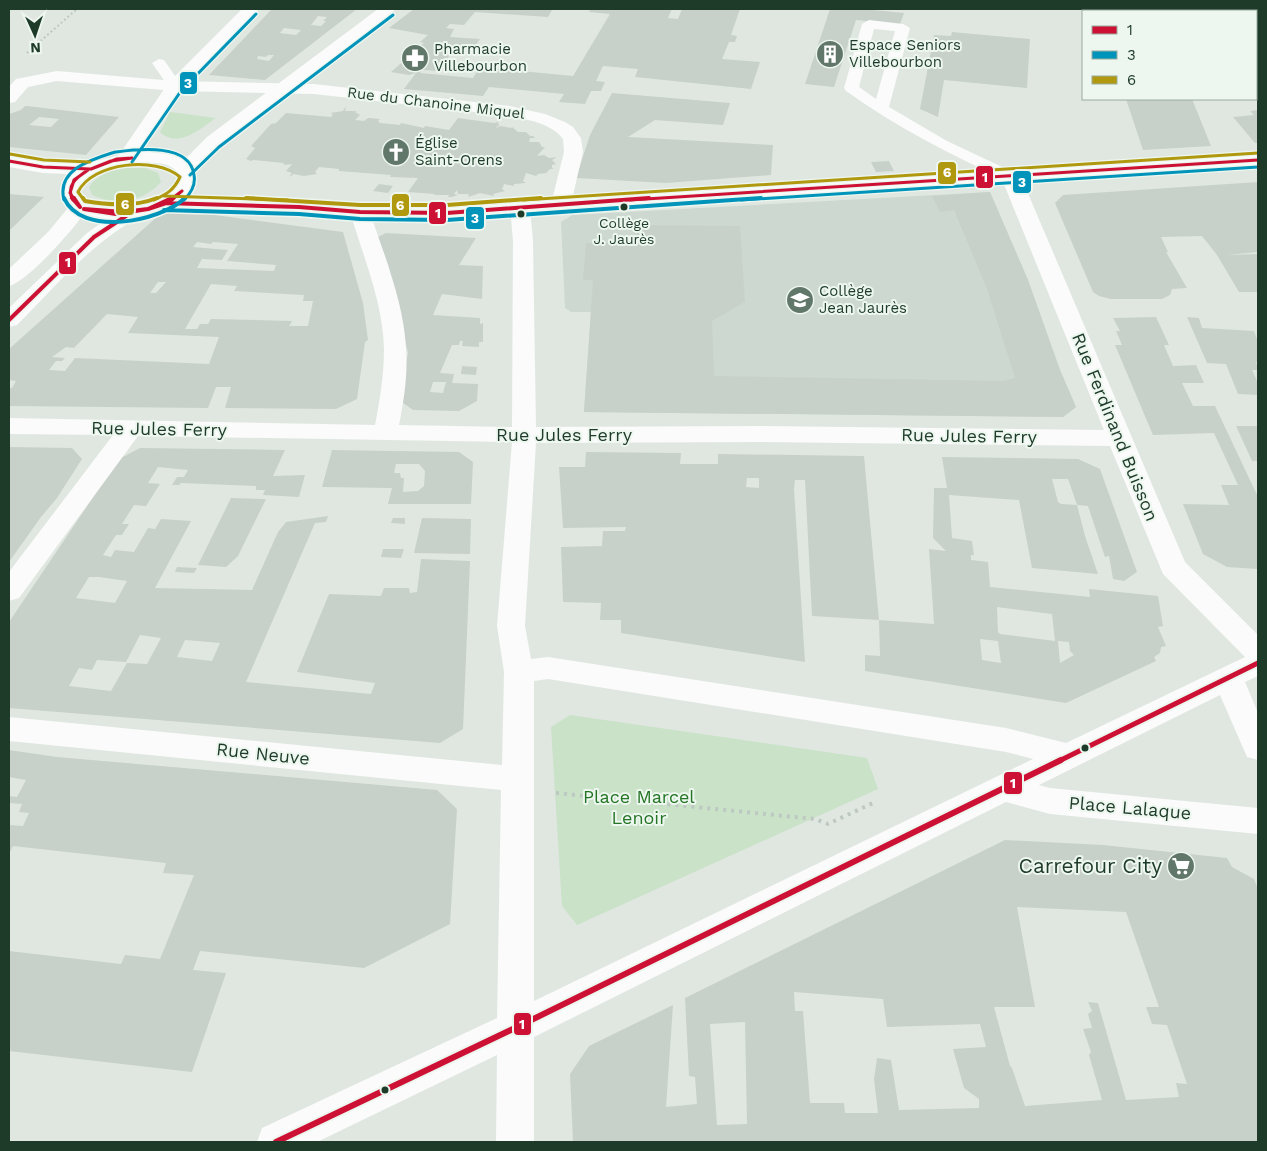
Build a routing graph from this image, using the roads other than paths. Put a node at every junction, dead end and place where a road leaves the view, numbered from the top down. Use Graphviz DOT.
graph roads {
  1 [pos="251,9"];
  2 [pos="388,9"];
  3 [pos="159,63"];
  4 [pos="853,81"];
  5 [pos="888,84"];
  6 [pos="175,86"];
  7 [pos="285,90"];
  8 [pos="9,98"];
  9 [pos="881,110"];
  10 [pos="126,158"];
  11 [pos="9,160"];
  12 [pos="1258,160"];
  13 [pos="90,169"];
  14 [pos="186,176"];
  15 [pos="1011,177"];
  16 [pos="9,179"];
  17 [pos="75,201"];
  18 [pos="164,203"];
  19 [pos="561,204"];
  20 [pos="299,207"];
  21 [pos="520,207"];
  22 [pos="132,212"];
  23 [pos="360,212"];
  24 [pos="9,280"];
  25 [pos="9,320"];
  26 [pos="9,426"];
  27 [pos="131,428"];
  28 [pos="386,433"];
  29 [pos="524,435"];
  30 [pos="1119,438"];
  31 [pos="9,591"];
  32 [pos="1258,652"];
  33 [pos="1258,663"];
  34 [pos="520,672"];
  35 [pos="1228,678"];
  36 [pos="9,729"];
  37 [pos="1258,748"];
  38 [pos="1068,756"];
  39 [pos="1003,788"];
  40 [pos="517,789"];
  41 [pos="1258,821"];
  42 [pos="515,1028"];
  43 [pos="276,1142"];
  44 [pos="515,1142"];
  1 -- 6 [label="street"];
  2 -- 7 [label="street"];
  3 -- 6 [label="lane"];
  4 -- 5 [label="lane"];
  4 -- 5 [label="lane"];
  4 -- 9 [label="lane"];
  5 -- 9 [label="lane"];
  6 -- 7 [label="street, Rue du Chanoine Miquel"];
  6 -- 8 [label="street, Rue du Chanoine Miquel"];
  6 -- 10 [label="street"];
  7 -- 14 [label="street"];
  7 -- 19 [label="street, Rue du Chanoine Miquel"];
  9 -- 15 [label="lane"];
  10 -- 13 [label="street"];
  10 -- 14 [label="street"];
  11 -- 13 [label="street"];
  12 -- 15 [label="street"];
  13 -- 17 [label="street"];
  14 -- 18 [label="street"];
  14 -- 20 [label="street"];
  15 -- 19 [label="street"];
  15 -- 30 [label="street, Rue Ferdinand Buisson"];
  16 -- 17 [label="street"];
  17 -- 22 [label="street"];
  17 -- 24 [label="street"];
  18 -- 20 [label="street"];
  18 -- 22 [label="street"];
  19 -- 21 [label="street"];
  20 -- 23 [label="street"];
  21 -- 23 [label="street"];
  21 -- 29 [label="street"];
  22 -- 25 [label="street"];
  23 -- 28 [label="street"];
  26 -- 27 [label="street, Rue Jules Ferry"];
  27 -- 28 [label="street, Rue Jules Ferry"];
  27 -- 31 [label="street"];
  28 -- 29 [label="street, Rue Jules Ferry"];
  29 -- 30 [label="street, Rue Jules Ferry"];
  29 -- 34 [label="street"];
  30 -- 32 [label="street, Rue Ferdinand Buisson"];
  33 -- 35 [label="street"];
  34 -- 38 [label="street"];
  34 -- 40 [label="street"];
  35 -- 37 [label="street"];
  35 -- 38 [label="street"];
  36 -- 40 [label="street, Rue Neuve"];
  38 -- 39 [label="street"];
  39 -- 41 [label="street, Place Lalaque"];
  39 -- 42 [label="street"];
  40 -- 42 [label="street"];
  42 -- 43 [label="street"];
  42 -- 44 [label="street"];
}
